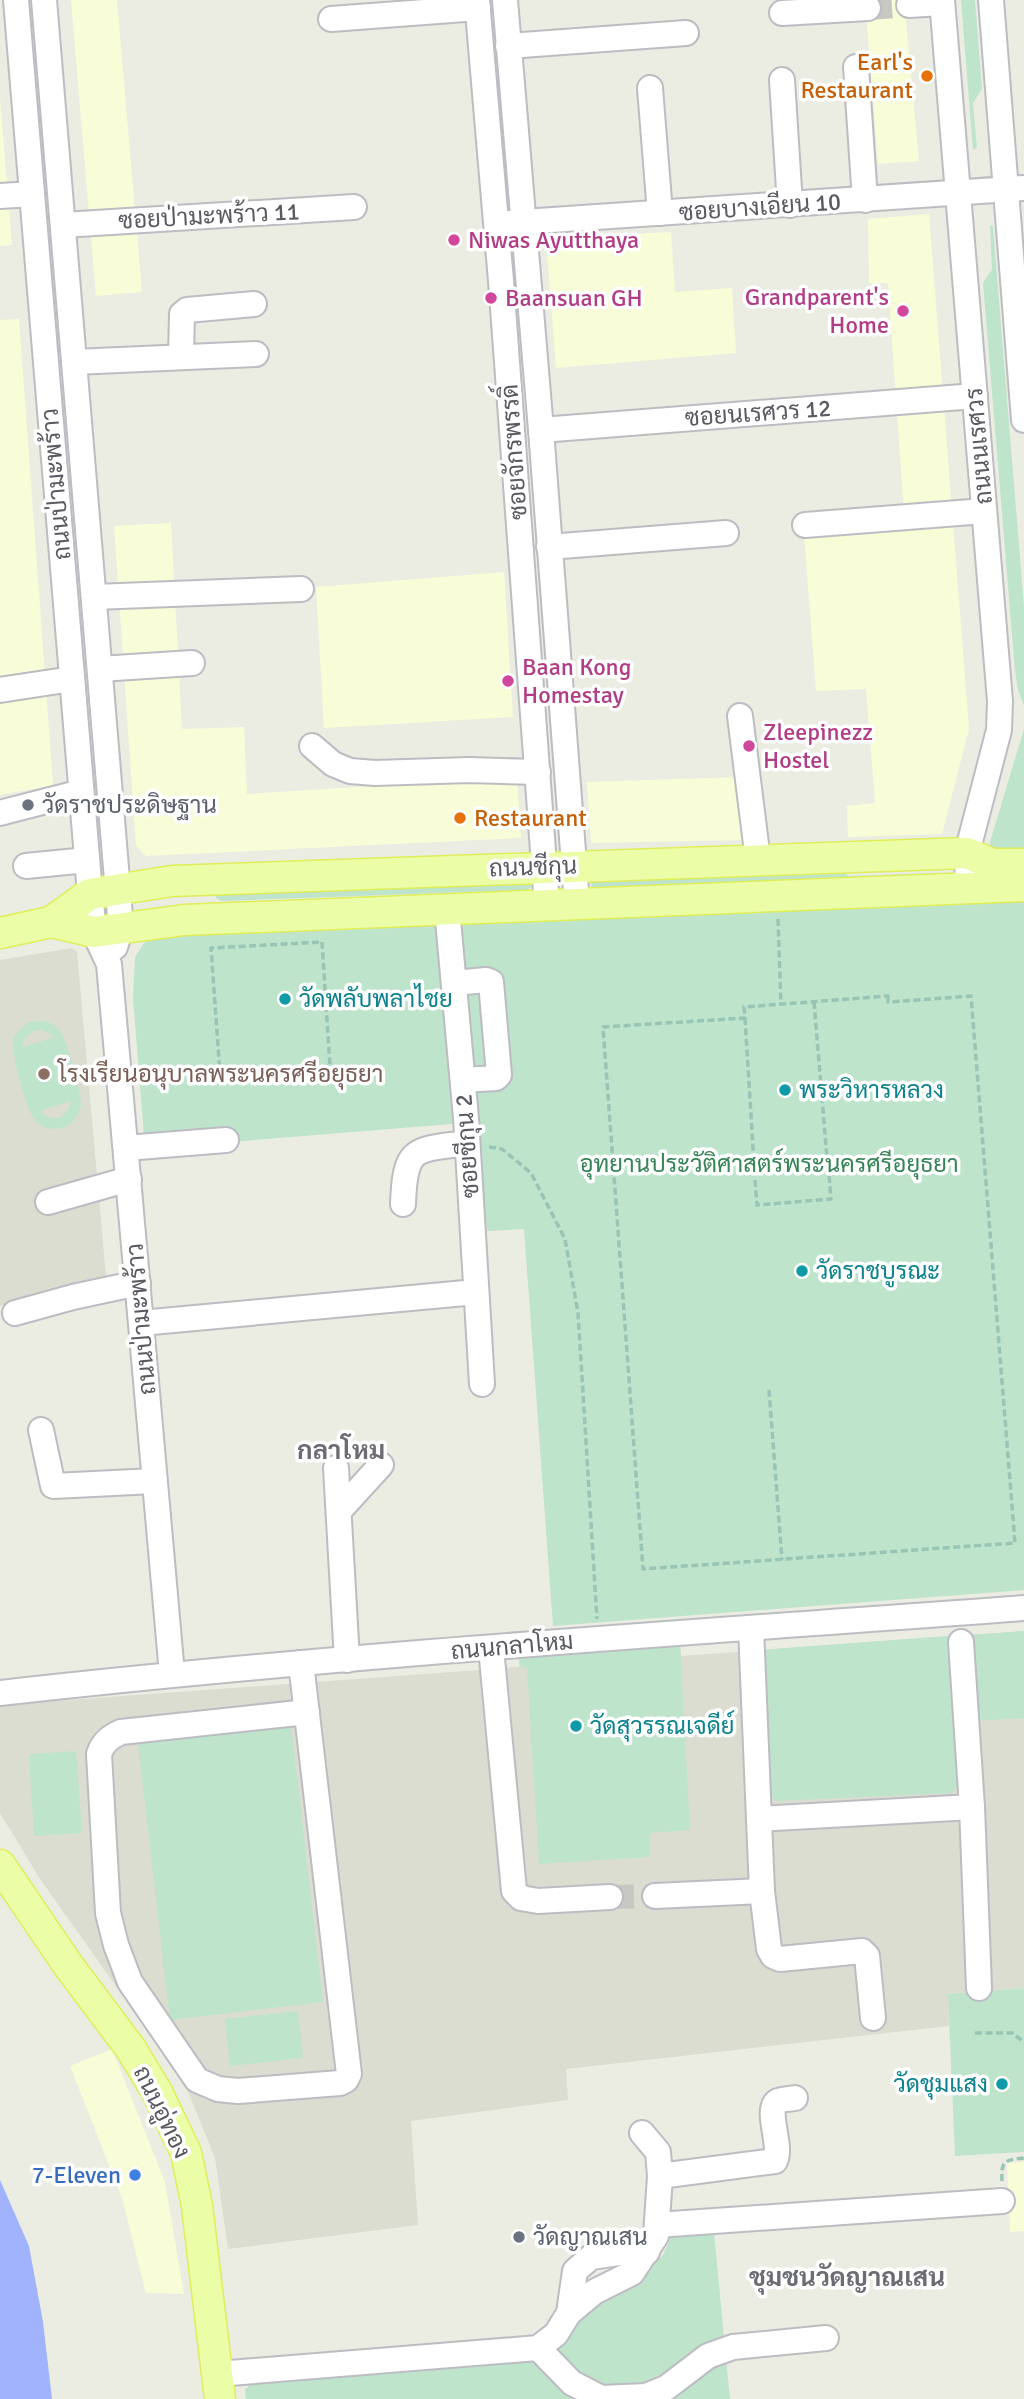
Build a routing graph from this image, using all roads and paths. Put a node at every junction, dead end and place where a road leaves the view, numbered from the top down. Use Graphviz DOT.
graph roads {
  1 [pos="16,0"];
  2 [pos="44,0"];
  3 [pos="505,0"];
  4 [pos="991,0"];
  5 [pos="942,1"];
  6 [pos="477,4"];
  7 [pos="909,5"];
  8 [pos="868,8"];
  9 [pos="782,13"];
  10 [pos="331,19"];
  11 [pos="686,33"];
  12 [pos="508,46"];
  13 [pos="856,67"];
  14 [pos="782,80"];
  15 [pos="650,88"];
  16 [pos="1015,189"];
  17 [pos="32,194"];
  18 [pos="958,194"];
  19 [pos="0,196"];
  20 [pos="865,200"];
  21 [pos="790,205"];
  22 [pos="354,207"];
  23 [pos="660,214"];
  24 [pos="523,222"];
  25 [pos="496,224"];
  26 [pos="63,225"];
  27 [pos="254,304"];
  28 [pos="256,354"];
  29 [pos="181,356"];
  30 [pos="74,362"];
  31 [pos="975,396"];
  32 [pos="1024,410"];
  33 [pos="1024,420"];
  34 [pos="541,430"];
  35 [pos="984,511"];
  36 [pos="805,525"];
  37 [pos="726,533"];
  38 [pos="549,547"];
  39 [pos="301,589"];
  40 [pos="94,597"];
  41 [pos="554,609"];
  42 [pos="525,611"];
  43 [pos="192,663"];
  44 [pos="100,669"];
  45 [pos="72,679"];
  46 [pos="0,690"];
  47 [pos="740,716"];
  48 [pos="312,746"];
  49 [pos="538,772"];
  50 [pos="81,792"];
  51 [pos="0,813"];
  52 [pos="967,853"];
  53 [pos="87,860"];
  54 [pos="758,860"];
  55 [pos="1024,864"];
  56 [pos="26,866"];
  57 [pos="575,866"];
  58 [pos="545,867"];
  59 [pos="1024,886"];
  60 [pos="968,888"];
  61 [pos="104,891"];
  62 [pos="778,895"];
  63 [pos="577,904"];
  64 [pos="547,905"];
  65 [pos="447,909"];
  66 [pos="51,922"];
  67 [pos="108,930"];
  68 [pos="0,933"];
  69 [pos="321,942"];
  70 [pos="454,983"];
  71 [pos="814,1002"];
  72 [pos="781,1005"];
  73 [pos="745,1018"];
  74 [pos="463,1080"];
  75 [pos="226,1140"];
  76 [pos="467,1143"];
  77 [pos="126,1148"];
  78 [pos="827,1158"];
  79 [pos="754,1164"];
  80 [pos="828,1174"];
  81 [pos="129,1179"];
  82 [pos="755,1180"];
  83 [pos="48,1202"];
  84 [pos="403,1204"];
  85 [pos="138,1283"];
  86 [pos="477,1292"];
  87 [pos="15,1313"];
  88 [pos="141,1323"];
  89 [pos="482,1384"];
  90 [pos="769,1390"];
  91 [pos="41,1430"];
  92 [pos="381,1465"];
  93 [pos="336,1468"];
  94 [pos="154,1481"];
  95 [pos="339,1511"];
  96 [pos="782,1560"];
  97 [pos="1024,1608"];
  98 [pos="751,1628"];
  99 [pos="598,1639"];
  100 [pos="961,1642"];
  101 [pos="491,1648"];
  102 [pos="347,1660"];
  103 [pos="301,1663"];
  104 [pos="172,1674"];
  105 [pos="0,1692"];
  106 [pos="307,1712"];
  107 [pos="972,1807"];
  108 [pos="759,1819"];
  109 [pos="0,1866"];
  110 [pos="762,1891"];
  111 [pos="655,1895"];
  112 [pos="610,1897"];
  113 [pos="979,1988"];
  114 [pos="873,2018"];
  115 [pos="975,2033"];
  116 [pos="1024,2042"];
  117 [pos="795,2098"];
  118 [pos="642,2133"];
  119 [pos="1024,2158"];
  120 [pos="660,2176"];
  121 [pos="1002,2201"];
  122 [pos="657,2225"];
  123 [pos="827,2338"];
  124 [pos="538,2348"];
  125 [pos="218,2387"];
  1 -- 17 [label="street, ถนนป่ามะพร้าว"];
  2 -- 26 [label="street, ถนนป่ามะพร้าว"];
  3 -- 12 [label="street, ซอยจักรพรรดิ์"];
  4 -- 16 [label="street, ถนนนเรศวร"];
  5 -- 7 [label="street"];
  5 -- 18 [label="street, ถนนนเรศวร"];
  6 -- 10 [label="street"];
  6 -- 25 [label="street, ซอยจักรพรรดิ์"];
  8 -- 9 [label="street"];
  11 -- 12 [label="street"];
  12 -- 24 [label="street, ซอยจักรพรรดิ์"];
  13 -- 20 [label="street"];
  14 -- 21 [label="street"];
  15 -- 23 [label="street"];
  16 -- 18 [label="street, ซอยบางเอียน 10"];
  16 -- 32 [label="street, ถนนนเรศวร"];
  17 -- 19 [label="street"];
  17 -- 45 [label="street, ถนนป่ามะพร้าว"];
  18 -- 20 [label="street, ซอยบางเอียน 10"];
  18 -- 31 [label="street, ถนนนเรศวร"];
  20 -- 21 [label="street, ซอยบางเอียน 10"];
  21 -- 23 [label="street, ซอยบางเอียน 10"];
  22 -- 26 [label="street, ซอยป่ามะพร้าว 11"];
  23 -- 24 [label="street, ซอยบางเอียน 10"];
  24 -- 25 [label="street, ซอยบางเอียน 10"];
  24 -- 34 [label="street, ซอยจักรพรรดิ์"];
  25 -- 42 [label="street, ซอยจักรพรรดิ์"];
  26 -- 30 [label="street, ถนนป่ามะพร้าว"];
  27 -- 29 [label="street"];
  28 -- 29 [label="street"];
  29 -- 30 [label="street"];
  30 -- 40 [label="street, ถนนป่ามะพร้าว"];
  31 -- 34 [label="street, ซอยนเรศวร 12"];
  31 -- 35 [label="street, ถนนนเรศวร"];
  32 -- 33 [label="street, ถนนนเรศวร"];
  34 -- 38 [label="street, ซอยจักรพรรดิ์"];
  35 -- 36 [label="street"];
  35 -- 52 [label="street, ถนนนเรศวร"];
  37 -- 38 [label="street"];
  38 -- 41 [label="street, ซอยจักรพรรดิ์"];
  39 -- 40 [label="street"];
  40 -- 44 [label="street, ถนนป่ามะพร้าว"];
  41 -- 42 [label="street"];
  41 -- 57 [label="street, ซอยจักรพรรดิ์"];
  42 -- 49 [label="street, ซอยจักรพรรดิ์"];
  43 -- 44 [label="street"];
  44 -- 61 [label="street, ถนนป่ามะพร้าว"];
  45 -- 46 [label="street"];
  45 -- 50 [label="street, ถนนป่ามะพร้าว"];
  47 -- 54 [label="street"];
  48 -- 49 [label="street"];
  49 -- 58 [label="street, ซอยจักรพรรดิ์"];
  50 -- 51 [label="street"];
  50 -- 53 [label="street, ถนนป่ามะพร้าว"];
  52 -- 54 [label="main road, ถนนชีกุน"];
  52 -- 55 [label="main road, ถนนชีกุน"];
  52 -- 60 [label="street, ถนนนเรศวร"];
  53 -- 56 [label="street"];
  53 -- 61 [label="street, ถนนป่ามะพร้าว"];
  54 -- 57 [label="main road, ถนนชีกุน"];
  57 -- 58 [label="main road, ถนนชีกุน"];
  57 -- 63 [label="street, ซอยจักรพรรดิ์"];
  58 -- 61 [label="main road, ถนนชีกุน"];
  58 -- 64 [label="street, ซอยจักรพรรดิ์"];
  59 -- 60 [label="main road, ถนนชีกุน"];
  60 -- 62 [label="main road, ถนนชีกุน"];
  61 -- 66 [label="main road, ถนนชีกุน"];
  61 -- 67 [label="street, ถนนป่ามะพร้าว"];
  62 -- 63 [label="main road, ถนนชีกุน"];
  62 -- 72 [label="path"];
  63 -- 64 [label="main road, ถนนชีกุน"];
  64 -- 65 [label="main road, ถนนชีกุน"];
  65 -- 67 [label="main road, ถนนชีกุน"];
  65 -- 70 [label="street, ซอยชีกุน 2"];
  66 -- 67 [label="main road, ถนนชีกุน"];
  66 -- 68 [label="main road, ถนนชีกุน"];
  67 -- 77 [label="street, ถนนป่ามะพร้าว"];
  69 -- 69 [label="path"];
  70 -- 74 [label="street, ซอยชีกุน 2"];
  70 -- 74 [label="street"];
  71 -- 72 [label="path"];
  71 -- 78 [label="path"];
  71 -- 96 [label="path"];
  72 -- 73 [label="path"];
  73 -- 79 [label="path"];
  73 -- 96 [label="path"];
  74 -- 76 [label="street, ซอยชีกุน 2"];
  75 -- 77 [label="street"];
  76 -- 84 [label="street"];
  76 -- 86 [label="street, ซอยชีกุน 2"];
  76 -- 99 [label="path"];
  77 -- 81 [label="street, ถนนป่ามะพร้าว"];
  80 -- 82 [label="path"];
  81 -- 83 [label="street"];
  81 -- 85 [label="street, ถนนป่ามะพร้าว"];
  85 -- 87 [label="street"];
  85 -- 88 [label="street, ถนนป่ามะพร้าว"];
  86 -- 88 [label="street"];
  86 -- 89 [label="street, ซอยชีกุน 2"];
  88 -- 94 [label="street, ถนนป่ามะพร้าว"];
  90 -- 96 [label="path"];
  91 -- 94 [label="street"];
  92 -- 95 [label="street"];
  93 -- 95 [label="street"];
  94 -- 104 [label="street, ถนนป่ามะพร้าว"];
  95 -- 102 [label="street"];
  97 -- 98 [label="street, ถนนกลาโหม"];
  98 -- 99 [label="street, ถนนกลาโหม"];
  98 -- 108 [label="street"];
  99 -- 101 [label="street, ถนนกลาโหม"];
  100 -- 107 [label="street"];
  101 -- 102 [label="street, ถนนกลาโหม"];
  101 -- 112 [label="street"];
  102 -- 103 [label="street, ถนนกลาโหม"];
  103 -- 104 [label="street, ถนนกลาโหม"];
  103 -- 106 [label="street"];
  104 -- 105 [label="street, ถนนกลาโหม"];
  106 -- 106 [label="street"];
  107 -- 108 [label="street"];
  107 -- 113 [label="street"];
  108 -- 110 [label="street"];
  109 -- 125 [label="main road, ถนนอู่ทอง"];
  110 -- 111 [label="street"];
  110 -- 114 [label="street"];
  115 -- 116 [label="path"];
  117 -- 120 [label="street"];
  118 -- 120 [label="street"];
  119 -- 121 [label="path"];
  120 -- 122 [label="street"];
  121 -- 122 [label="street"];
  122 -- 124 [label="street"];
  123 -- 124 [label="street"];
  124 -- 125 [label="street"];
}
